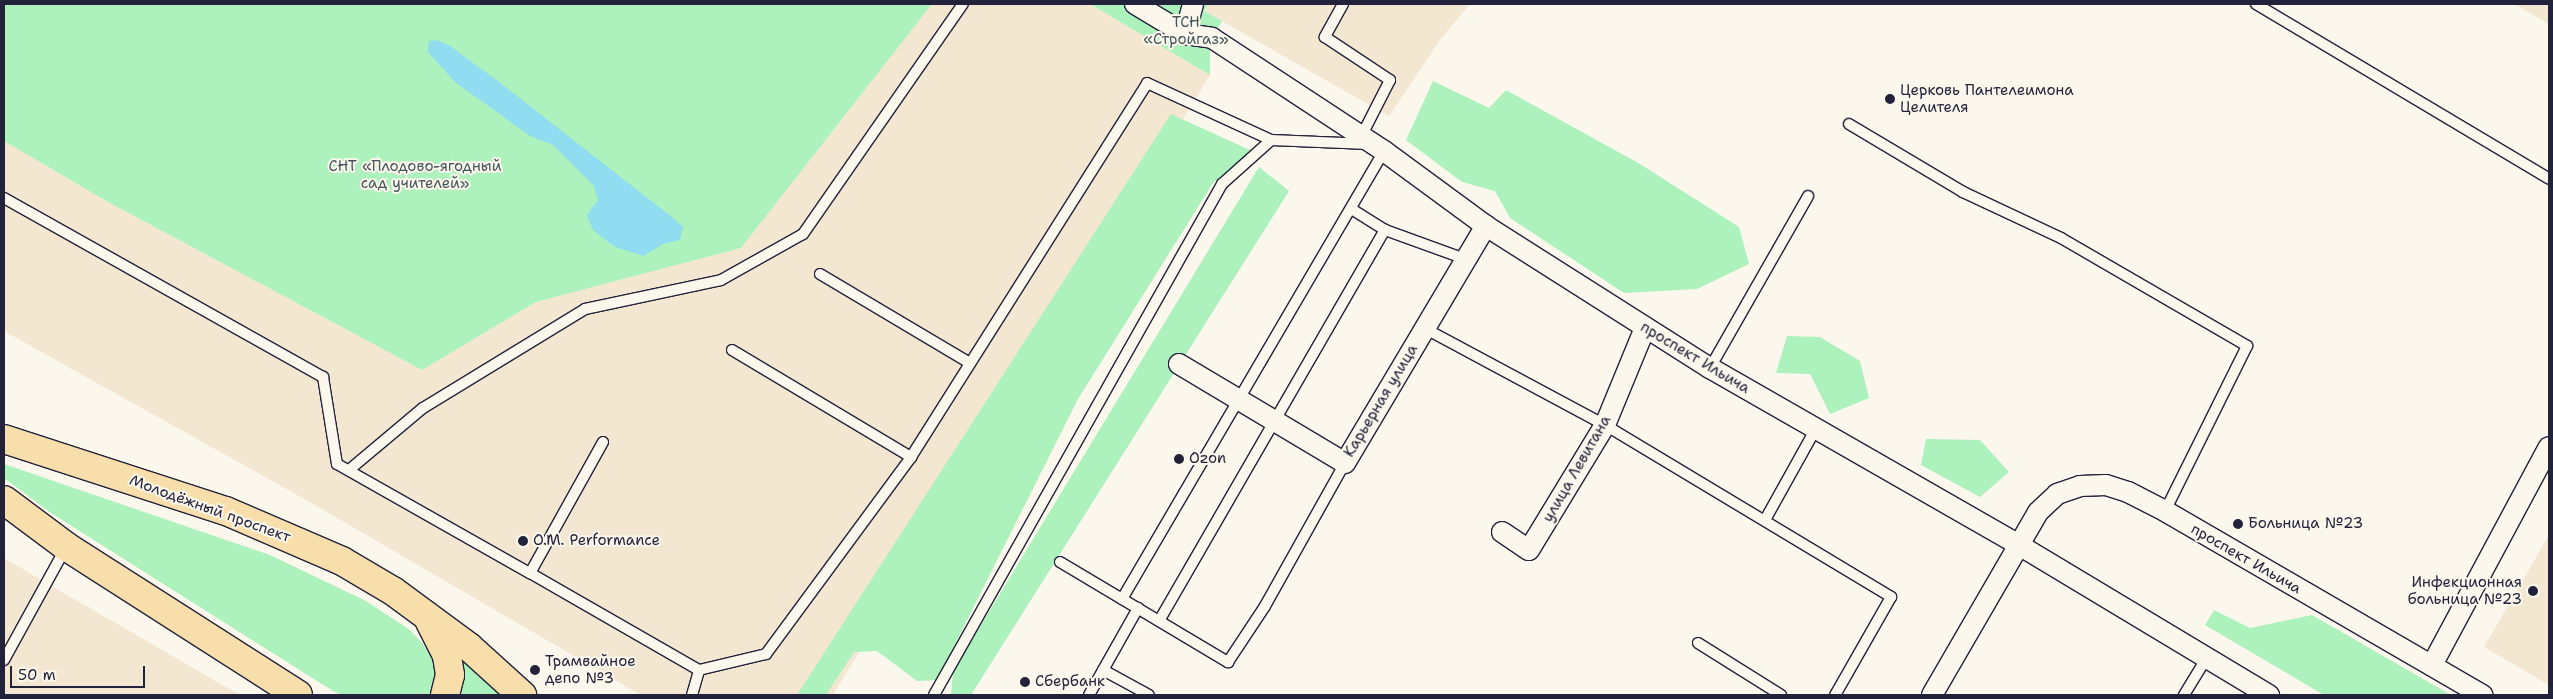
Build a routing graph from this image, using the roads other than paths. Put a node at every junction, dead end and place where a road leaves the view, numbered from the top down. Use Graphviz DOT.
graph roads {
  1 [pos="963,4"];
  2 [pos="1135,4"];
  3 [pos="1193,4"];
  4 [pos="1343,4"];
  5 [pos="2256,4"];
  6 [pos="1184,34"];
  7 [pos="1849,124"];
  8 [pos="1271,140"];
  9 [pos="1373,144"];
  10 [pos="2549,178"];
  11 [pos="1808,196"];
  12 [pos="4,198"];
  13 [pos="1351,209"];
  14 [pos="1486,226"];
  15 [pos="1385,230"];
  16 [pos="1465,259"];
  17 [pos="820,274"];
  18 [pos="1424,328"];
  19 [pos="1645,328"];
  20 [pos="732,350"];
  21 [pos="970,362"];
  22 [pos="1179,364"];
  23 [pos="1710,368"];
  24 [pos="1240,400"];
  25 [pos="1276,421"];
  26 [pos="1605,425"];
  27 [pos="1815,430"];
  28 [pos="4,439"];
  29 [pos="604,442"];
  30 [pos="2549,447"];
  31 [pos="911,457"];
  32 [pos="1346,463"];
  33 [pos="349,470"];
  34 [pos="4,500"];
  35 [pos="2165,511"];
  36 [pos="1765,520"];
  37 [pos="1502,532"];
  38 [pos="2019,545"];
  39 [pos="67,546"];
  40 [pos="1060,562"];
  41 [pos="530,573"];
  42 [pos="1122,599"];
  43 [pos="1138,608"];
  44 [pos="427,616"];
  45 [pos="1159,620"];
  46 [pos="1698,643"];
  47 [pos="2206,659"];
  48 [pos="4,660"];
  49 [pos="2432,665"];
  50 [pos="699,670"];
  51 [pos="1103,670"];
  52 [pos="298,695"];
  53 [pos="445,695"];
  54 [pos="522,695"];
  55 [pos="692,695"];
  56 [pos="934,695"];
  57 [pos="1089,695"];
  58 [pos="1149,695"];
  59 [pos="1781,695"];
  60 [pos="1835,695"];
  61 [pos="1932,695"];
  62 [pos="2184,695"];
  63 [pos="2269,695"];
  64 [pos="2482,695"];
  1 -- 33 [label="lane"];
  2 -- 6 [label="street"];
  3 -- 6 [label="street"];
  4 -- 9 [label="lane"];
  5 -- 10 [label="lane"];
  6 -- 9 [label="street, проспект Ильича"];
  7 -- 35 [label="lane"];
  8 -- 9 [label="lane"];
  8 -- 21 [label="lane"];
  8 -- 56 [label="lane"];
  9 -- 13 [label="lane"];
  9 -- 14 [label="street, проспект Ильича"];
  11 -- 23 [label="lane"];
  12 -- 33 [label="lane"];
  13 -- 15 [label="lane"];
  13 -- 24 [label="lane"];
  14 -- 16 [label="street, Карьерная улица"];
  14 -- 19 [label="street, проспект Ильича"];
  15 -- 16 [label="lane"];
  15 -- 25 [label="lane"];
  16 -- 18 [label="street, Карьерная улица"];
  17 -- 21 [label="lane"];
  18 -- 26 [label="lane"];
  18 -- 32 [label="street, Карьерная улица"];
  19 -- 23 [label="street, проспект Ильича"];
  19 -- 26 [label="street, улица Левитана"];
  20 -- 31 [label="lane"];
  21 -- 31 [label="lane"];
  22 -- 24 [label="street, Карьерная улица"];
  23 -- 27 [label="street, проспект Ильича"];
  24 -- 25 [label="street, Карьерная улица"];
  24 -- 42 [label="lane"];
  25 -- 32 [label="street, Карьерная улица"];
  25 -- 45 [label="lane"];
  26 -- 36 [label="lane"];
  26 -- 37 [label="street, улица Левитана"];
  27 -- 36 [label="lane"];
  27 -- 38 [label="street, проспект Ильича"];
  28 -- 44 [label="main road, Молодёжный проспект"];
  29 -- 41 [label="lane"];
  30 -- 49 [label="street"];
  31 -- 50 [label="lane"];
  32 -- 45 [label="lane"];
  33 -- 41 [label="lane"];
  34 -- 39 [label="main road"];
  35 -- 38 [label="street, проспект Ильича"];
  35 -- 49 [label="street, проспект Ильича"];
  36 -- 60 [label="lane"];
  38 -- 47 [label="street, проспект Ильича"];
  38 -- 61 [label="street"];
  39 -- 48 [label="lane"];
  39 -- 52 [label="main road"];
  40 -- 42 [label="lane"];
  41 -- 50 [label="lane"];
  42 -- 43 [label="lane"];
  43 -- 45 [label="lane"];
  43 -- 51 [label="lane"];
  44 -- 53 [label="main road"];
  44 -- 54 [label="main road, Молодёжный проспект"];
  46 -- 59 [label="lane"];
  47 -- 62 [label="lane"];
  47 -- 63 [label="street, проспект Ильича"];
  49 -- 64 [label="street, проспект Ильича"];
  50 -- 55 [label="lane"];
  51 -- 57 [label="lane"];
  51 -- 58 [label="lane"];
}
